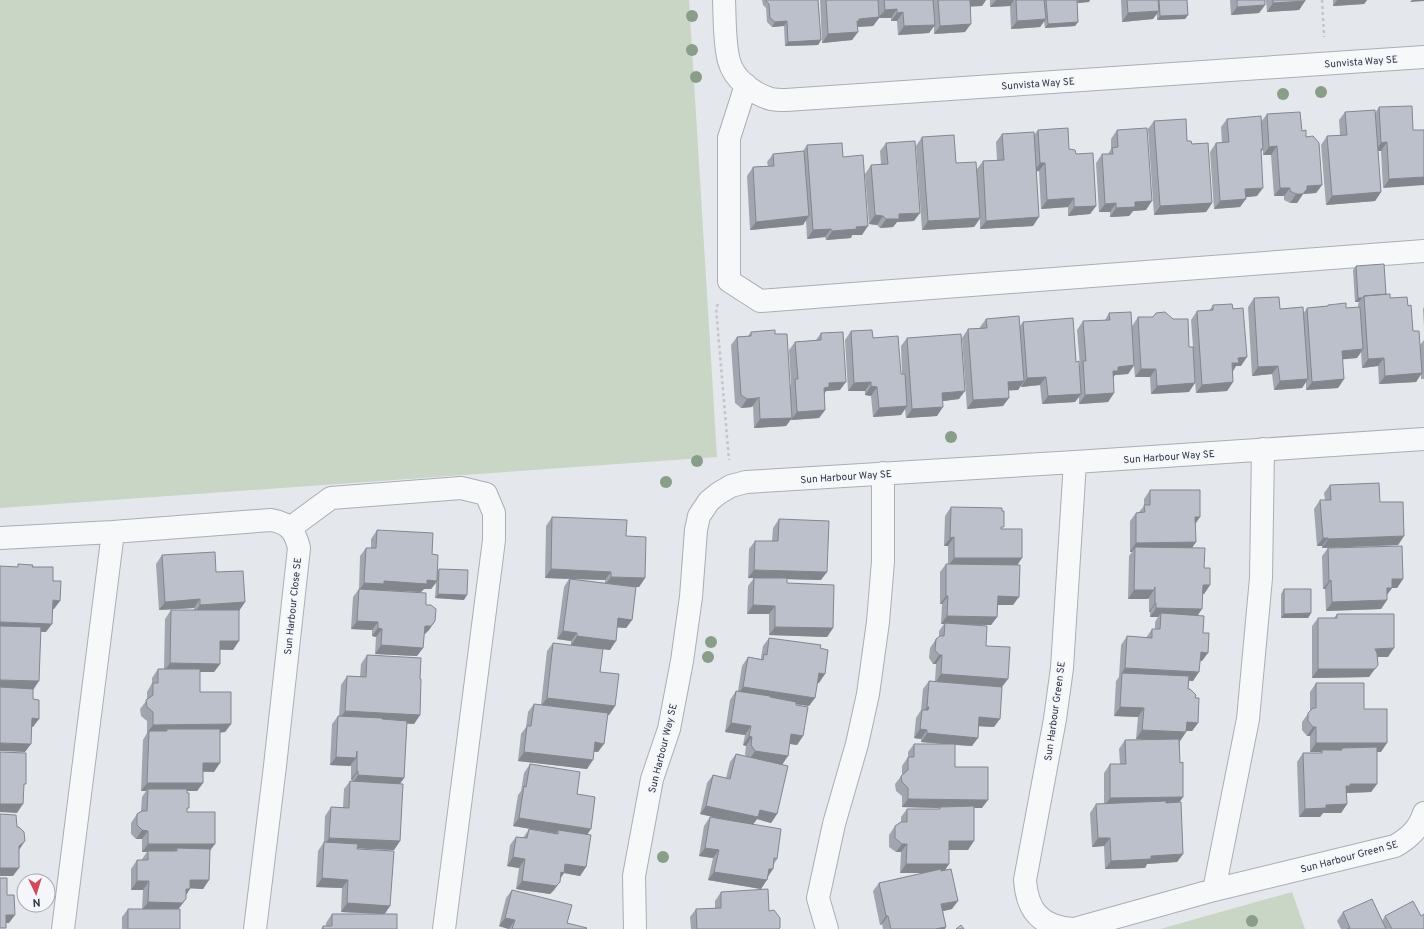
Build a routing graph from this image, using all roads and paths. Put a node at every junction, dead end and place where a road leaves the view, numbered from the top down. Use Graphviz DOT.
graph roads {
  1 [pos="724,0"];
  2 [pos="1322,0"];
  3 [pos="1424,57"];
  4 [pos="1325,64"];
  5 [pos="746,85"];
  6 [pos="1424,251"];
  7 [pos="729,281"];
  8 [pos="1424,439"];
  9 [pos="1263,450"];
  10 [pos="1075,462"];
  11 [pos="883,473"];
  12 [pos="731,486"];
  13 [pos="290,528"];
  14 [pos="113,532"];
  15 [pos="0,538"];
  16 [pos="1424,813"];
  17 [pos="1214,890"];
  18 [pos="64,929"];
  19 [pos="255,929"];
  20 [pos="444,929"];
  21 [pos="635,929"];
  22 [pos="827,929"];
  23 [pos="1074,929"];
  1 -- 5 [label="street, Sunvista Way SE"];
  2 -- 4 [label="path"];
  3 -- 4 [label="street, Sunvista Way SE"];
  4 -- 5 [label="street, Sunvista Way SE"];
  5 -- 7 [label="street"];
  6 -- 7 [label="street"];
  7 -- 12 [label="path"];
  8 -- 9 [label="street, Sun Harbour Way SE"];
  9 -- 10 [label="street, Sun Harbour Way SE"];
  9 -- 17 [label="street"];
  10 -- 11 [label="street, Sun Harbour Way SE"];
  10 -- 23 [label="street, Sun Harbour Green SE"];
  11 -- 12 [label="street, Sun Harbour Way SE"];
  11 -- 22 [label="street"];
  12 -- 21 [label="street, Sun Harbour Way SE"];
  13 -- 14 [label="street"];
  13 -- 19 [label="street, Sun Harbour Close SE"];
  13 -- 20 [label="street"];
  14 -- 15 [label="street"];
  14 -- 18 [label="street"];
  16 -- 17 [label="street, Sun Harbour Green SE"];
  17 -- 23 [label="street, Sun Harbour Green SE"];
}
